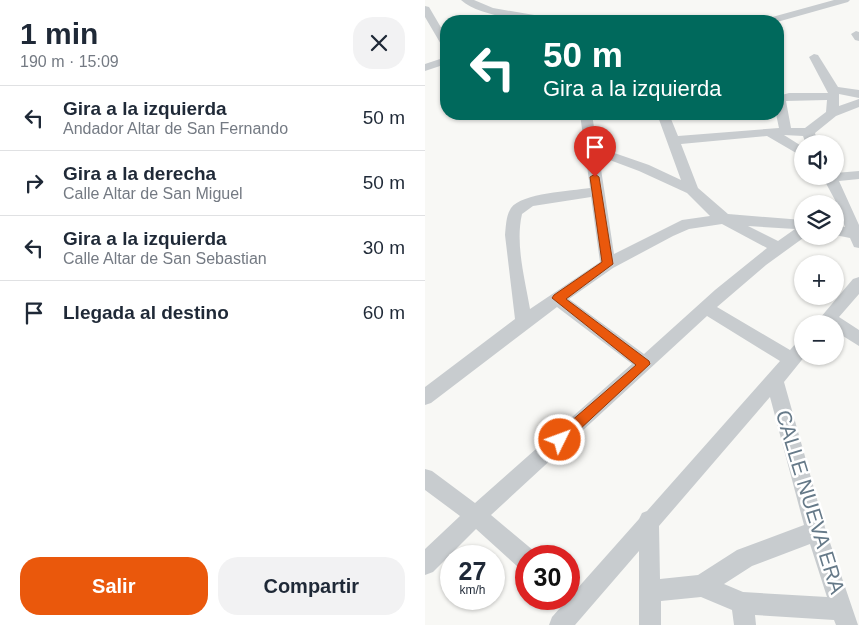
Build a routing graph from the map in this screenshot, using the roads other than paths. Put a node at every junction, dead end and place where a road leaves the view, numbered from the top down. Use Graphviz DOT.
graph roads {
  1 [pos="466,0"];
  2 [pos="845,0"];
  3 [pos="425,9"];
  4 [pos="502,15"];
  5 [pos="784,17"];
  6 [pos="440,34"];
  7 [pos="814,57"];
  8 [pos="440,62"];
  9 [pos="425,68"];
  10 [pos="833,93"];
  11 [pos="859,94"];
  12 [pos="784,98"];
  13 [pos="859,103"];
  14 [pos="832,113"];
  15 [pos="586,120"];
  16 [pos="665,120"];
  17 [pos="784,120"];
  18 [pos="786,131"];
  19 [pos="770,132"];
  20 [pos="800,135"];
  21 [pos="813,135"];
  22 [pos="672,140"];
  23 [pos="794,147"];
  24 [pos="591,149"];
  25 [pos="859,175"];
  26 [pos="844,176"];
  27 [pos="692,190"];
  28 [pos="597,191"];
  29 [pos="844,213"];
  30 [pos="722,219"];
  31 [pos="794,224"];
  32 [pos="844,233"];
  33 [pos="794,237"];
  34 [pos="857,237"];
  35 [pos="778,247"];
  36 [pos="608,264"];
  37 [pos="859,283"];
  38 [pos="558,298"];
  39 [pos="706,308"];
  40 [pos="830,315"];
  41 [pos="524,322"];
  42 [pos="844,331"];
  43 [pos="859,339"];
  44 [pos="794,352"];
  45 [pos="794,356"];
  46 [pos="644,364"];
  47 [pos="774,379"];
  48 [pos="425,397"];
  49 [pos="425,478"];
  50 [pos="475,515"];
  51 [pos="649,520"];
  52 [pos="816,531"];
  53 [pos="515,550"];
  54 [pos="425,564"];
  55 [pos="701,586"];
  56 [pos="651,591"];
  57 [pos="580,593"];
  58 [pos="568,610"];
  59 [pos="744,614"];
  60 [pos="845,617"];
  61 [pos="560,625"];
  62 [pos="650,625"];
  1 -- 4 [label="street"];
  2 -- 5 [label="street"];
  3 -- 6 [label="street"];
  7 -- 10 [label="street"];
  8 -- 9 [label="street"];
  10 -- 11 [label="street"];
  10 -- 12 [label="street"];
  10 -- 14 [label="street"];
  13 -- 14 [label="street"];
  14 -- 21 [label="street"];
  15 -- 24 [label="street"];
  16 -- 22 [label="street"];
  17 -- 18 [label="street"];
  18 -- 19 [label="street"];
  18 -- 20 [label="street"];
  19 -- 22 [label="street"];
  19 -- 23 [label="street"];
  22 -- 27 [label="street"];
  24 -- 27 [label="street"];
  24 -- 28 [label="street"];
  25 -- 26 [label="street"];
  27 -- 30 [label="street"];
  28 -- 36 [label="street"];
  28 -- 41 [label="street"];
  29 -- 34 [label="street"];
  30 -- 31 [label="street"];
  30 -- 35 [label="street"];
  30 -- 36 [label="street"];
  32 -- 34 [label="street"];
  33 -- 35 [label="street"];
  35 -- 39 [label="street"];
  36 -- 38 [label="street"];
  37 -- 40 [label="street"];
  38 -- 41 [label="street"];
  38 -- 46 [label="street"];
  39 -- 44 [label="street"];
  39 -- 46 [label="street"];
  41 -- 48 [label="street"];
  42 -- 43 [label="street"];
  45 -- 47 [label="street"];
  46 -- 50 [label="street"];
  47 -- 51 [label="street"];
  47 -- 52 [label="street, CALLE NUEVA ERA"];
  49 -- 50 [label="street"];
  50 -- 53 [label="street"];
  50 -- 54 [label="street"];
  51 -- 56 [label="street"];
  51 -- 57 [label="street"];
  52 -- 55 [label="street"];
  52 -- 60 [label="street, CALLE NUEVA ERA"];
  55 -- 56 [label="street"];
  55 -- 59 [label="street"];
  56 -- 62 [label="street"];
  58 -- 61 [label="street"];
  59 -- 60 [label="street"];
}
